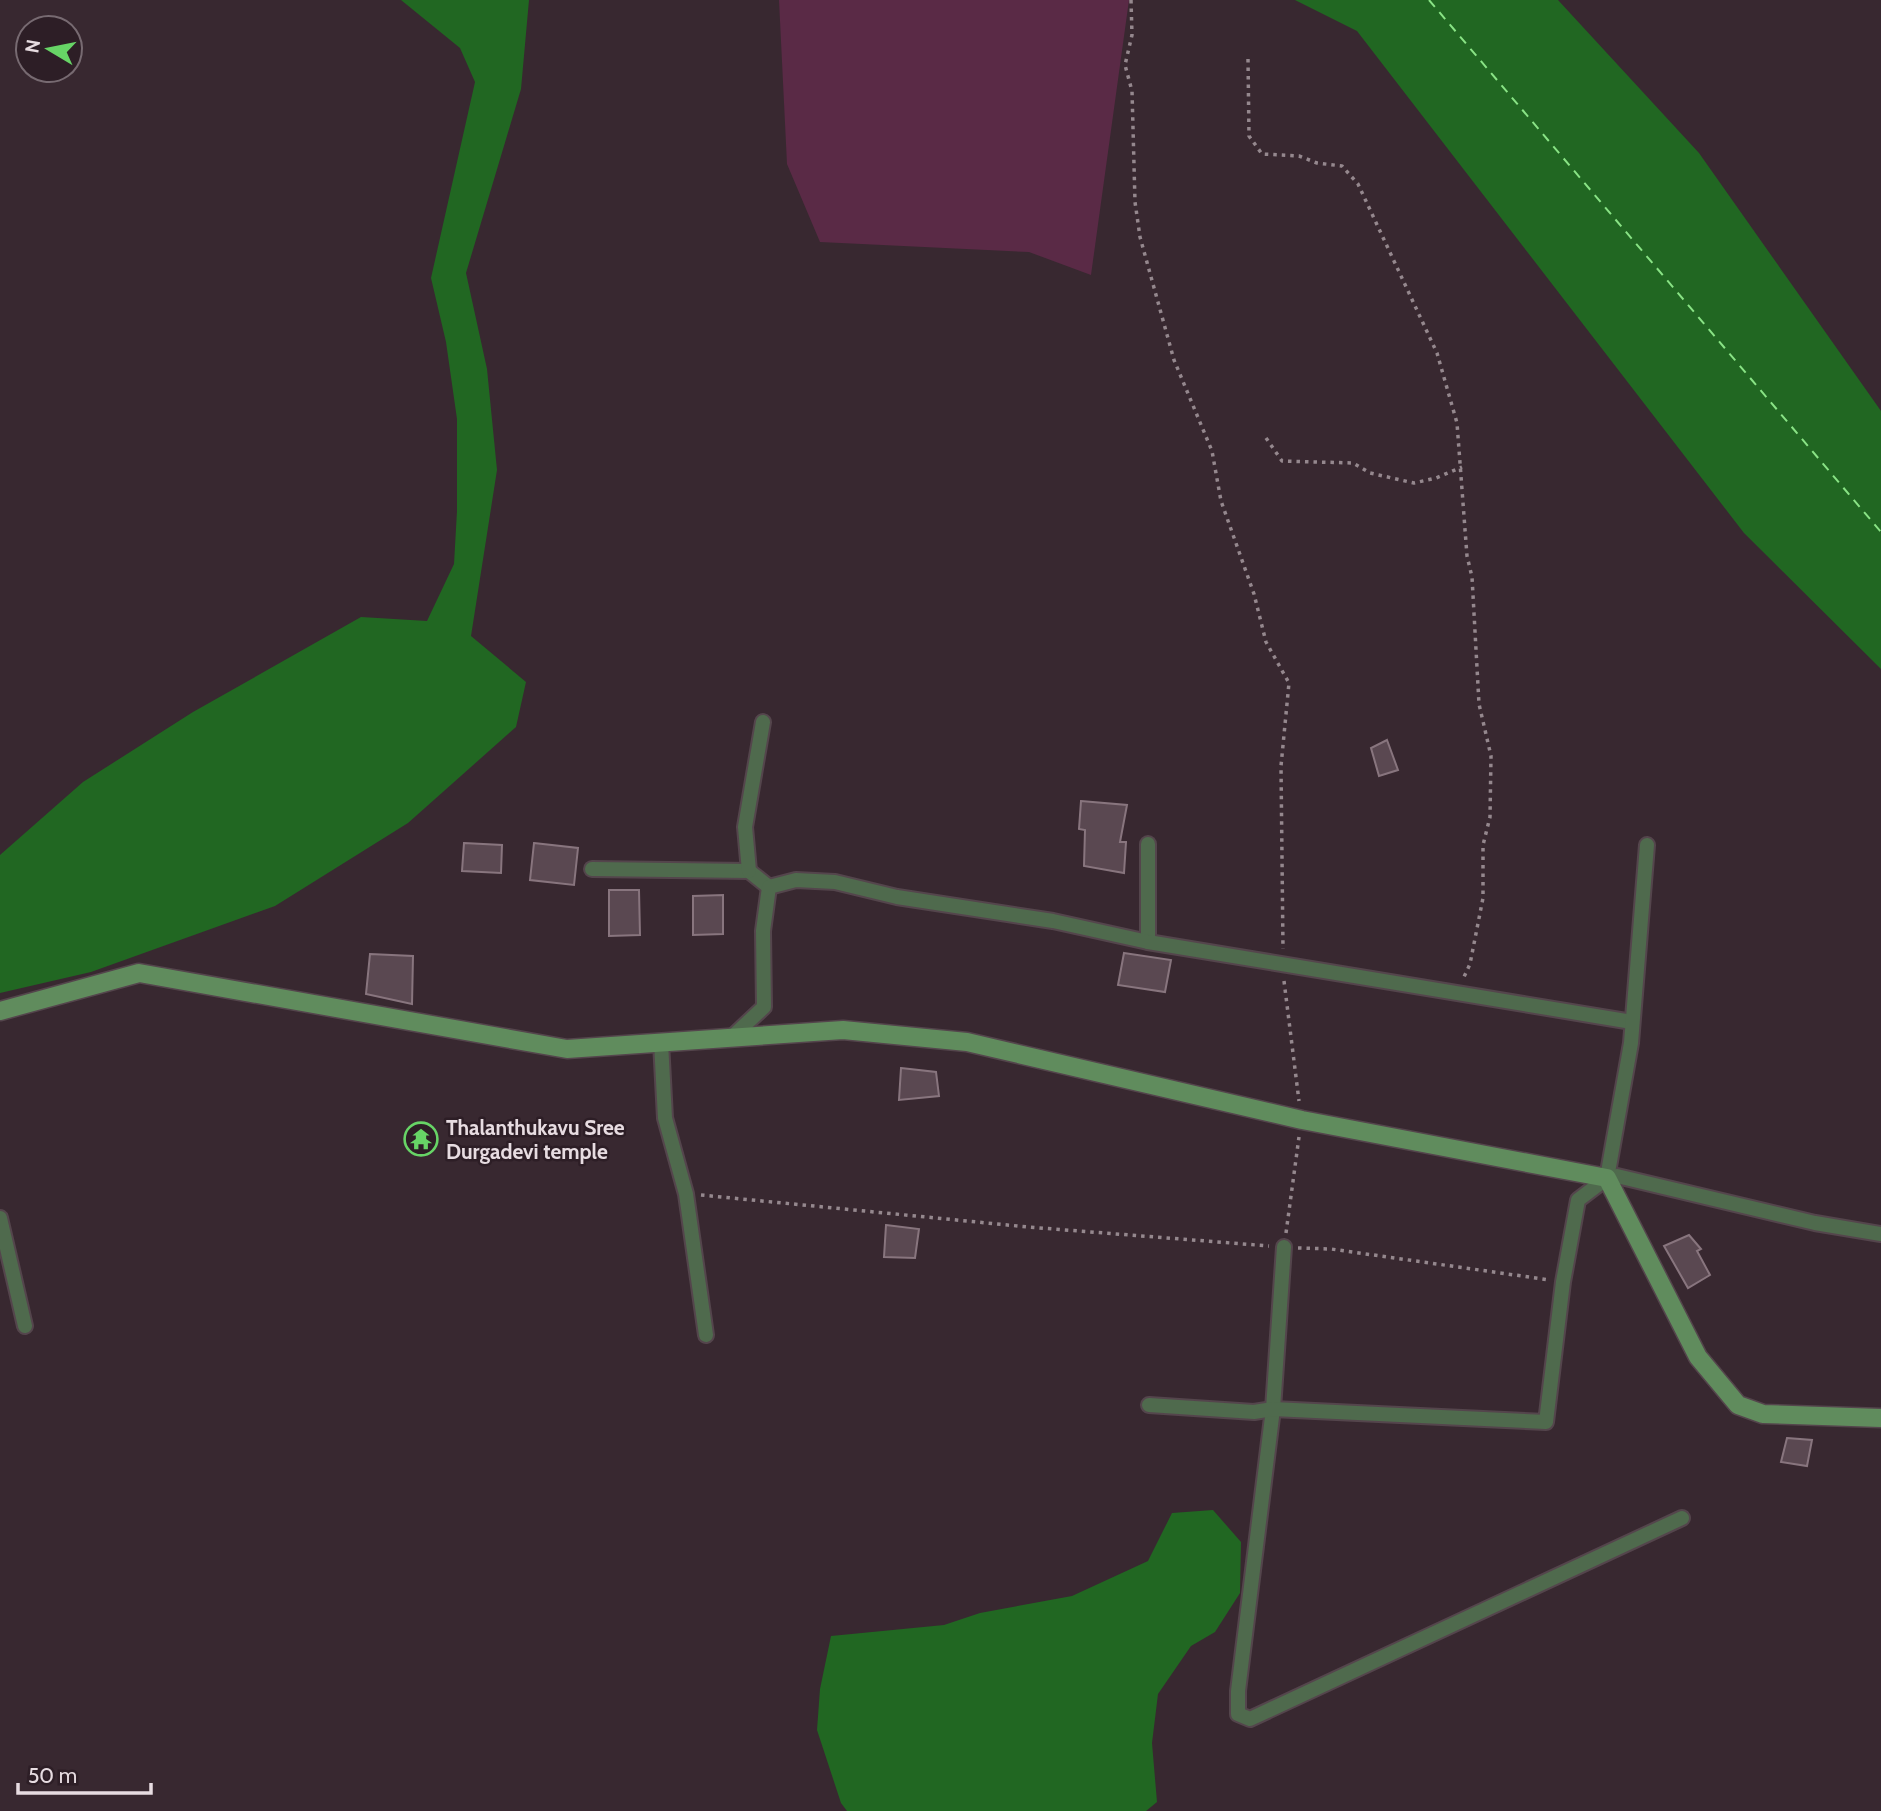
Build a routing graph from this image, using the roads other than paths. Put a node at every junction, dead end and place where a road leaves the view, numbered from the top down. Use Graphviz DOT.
graph roads {
  1 [pos="763,722"];
  2 [pos="1148,845"];
  3 [pos="1647,845"];
  4 [pos="592,869"];
  5 [pos="749,871"];
  6 [pos="769,887"];
  7 [pos="1148,942"];
  8 [pos="0,1011"];
  9 [pos="1632,1022"];
  10 [pos="731,1038"];
  11 [pos="662,1042"];
  12 [pos="1607,1178"];
  13 [pos="0,1219"];
  14 [pos="1881,1234"];
  15 [pos="1284,1247"];
  16 [pos="24,1326"];
  17 [pos="706,1335"];
  18 [pos="1149,1405"];
  19 [pos="1273,1409"];
  20 [pos="1881,1418"];
  21 [pos="1682,1518"];
  1 -- 5 [label="street"];
  2 -- 7 [label="street"];
  3 -- 9 [label="street"];
  4 -- 5 [label="street"];
  5 -- 6 [label="street"];
  6 -- 7 [label="street"];
  6 -- 10 [label="street"];
  7 -- 9 [label="street"];
  8 -- 11 [label="main road"];
  9 -- 12 [label="street"];
  10 -- 11 [label="main road"];
  10 -- 12 [label="main road"];
  11 -- 17 [label="street"];
  12 -- 14 [label="street"];
  12 -- 19 [label="street"];
  12 -- 20 [label="main road"];
  13 -- 16 [label="street"];
  15 -- 19 [label="street"];
  18 -- 19 [label="street"];
  19 -- 21 [label="street"];
}
